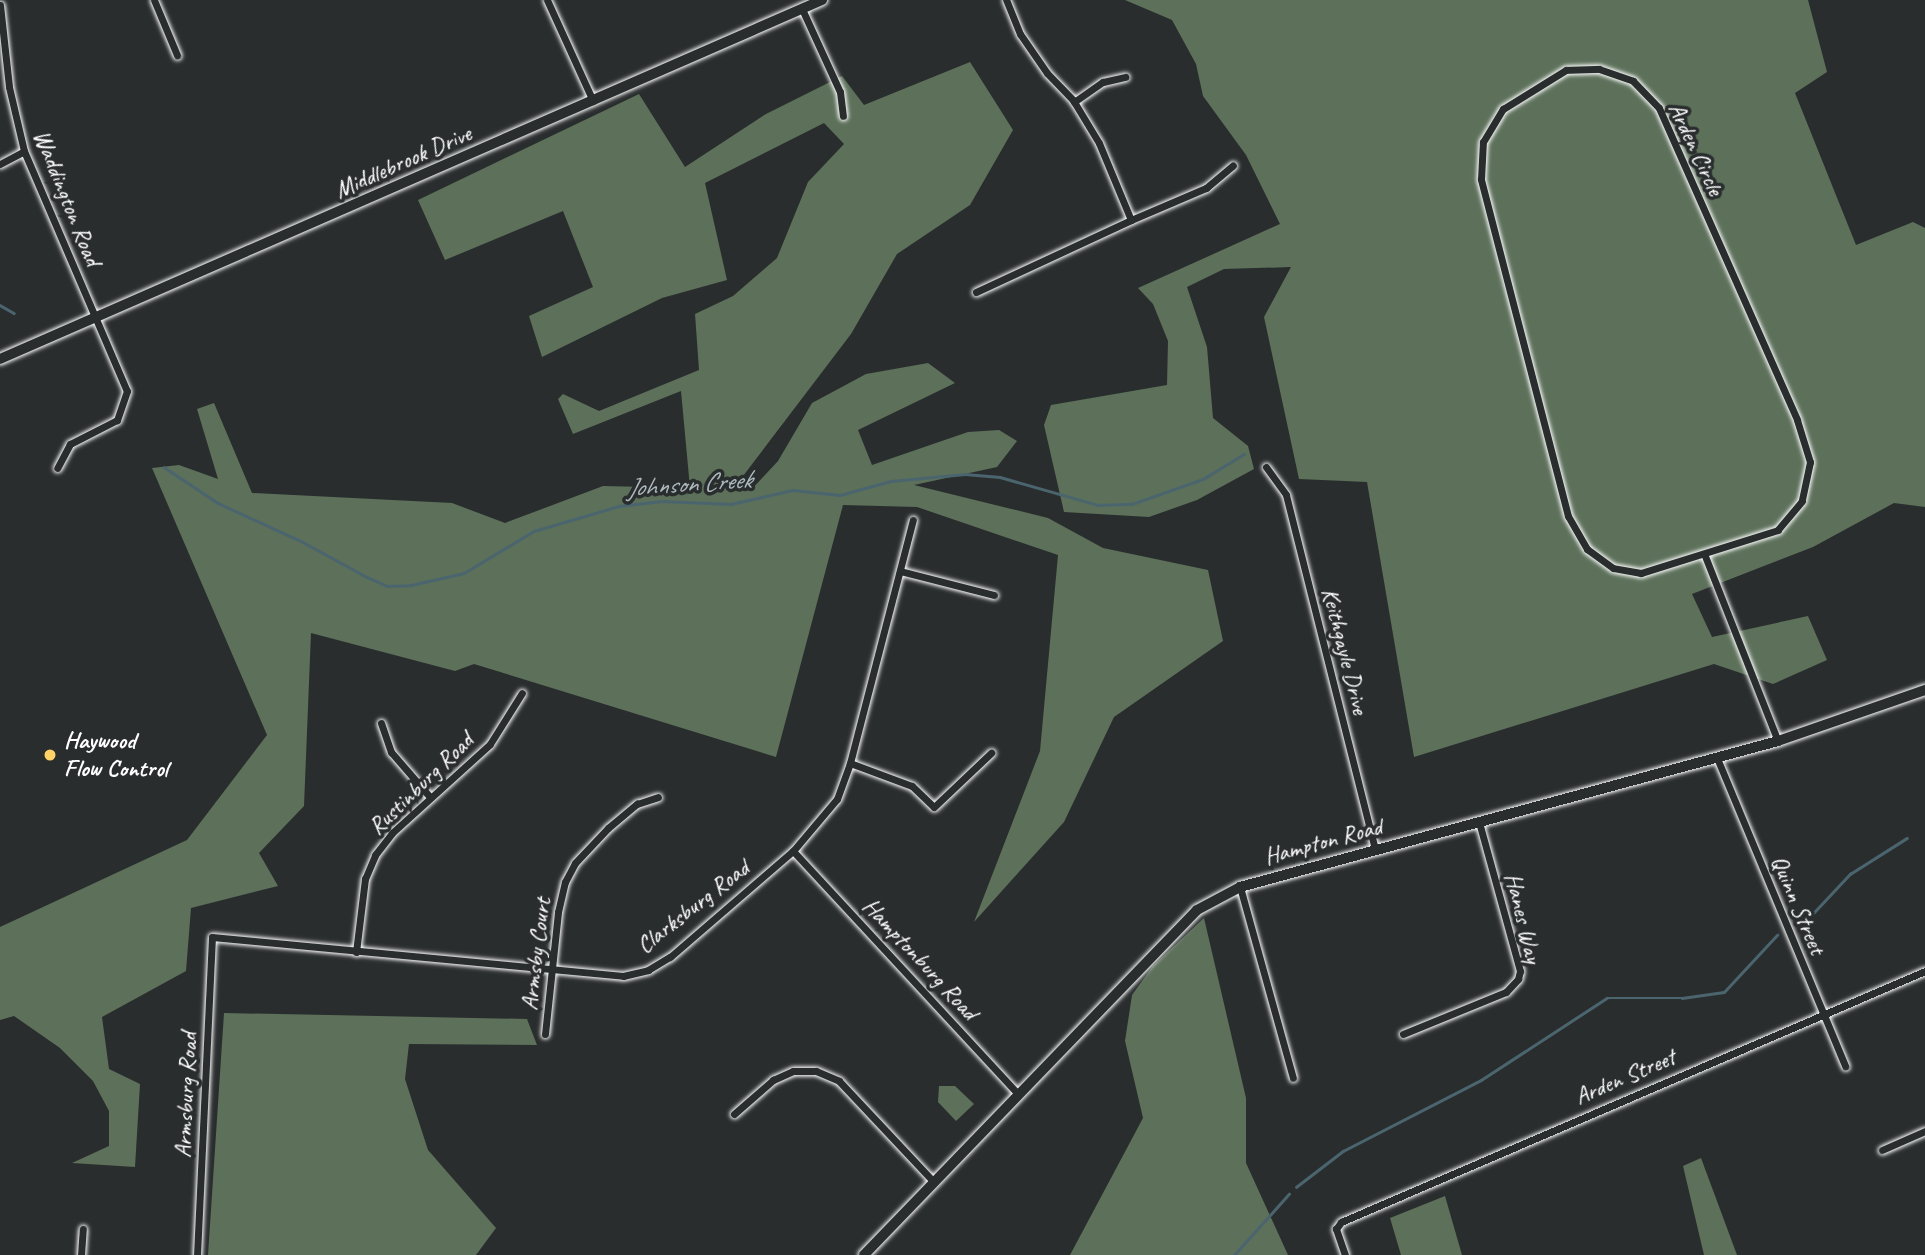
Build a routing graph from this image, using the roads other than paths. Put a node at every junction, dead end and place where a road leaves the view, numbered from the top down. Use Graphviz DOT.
graph roads {
  1 [pos="154,0"];
  2 [pos="547,0"];
  3 [pos="821,0"];
  4 [pos="1006,0"];
  5 [pos="0,5"];
  6 [pos="802,9"];
  7 [pos="177,55"];
  8 [pos="1125,77"];
  9 [pos="593,101"];
  10 [pos="1074,102"];
  11 [pos="843,116"];
  12 [pos="24,151"];
  13 [pos="0,164"];
  14 [pos="1233,165"];
  15 [pos="1131,220"];
  16 [pos="976,292"];
  17 [pos="96,319"];
  18 [pos="0,359"];
  19 [pos="1266,467"];
  20 [pos="57,468"];
  21 [pos="913,520"];
  22 [pos="1705,556"];
  23 [pos="900,571"];
  24 [pos="993,595"];
  25 [pos="1924,692"];
  26 [pos="522,693"];
  27 [pos="381,723"];
  28 [pos="1778,741"];
  29 [pos="990,753"];
  30 [pos="1717,758"];
  31 [pos="850,763"];
  32 [pos="430,797"];
  33 [pos="658,797"];
  34 [pos="1479,822"];
  35 [pos="1375,849"];
  36 [pos="793,850"];
  37 [pos="1241,887"];
  38 [pos="212,937"];
  39 [pos="356,952"];
  40 [pos="552,970"];
  41 [pos="1925,971"];
  42 [pos="1824,1015"];
  43 [pos="545,1034"];
  44 [pos="1403,1034"];
  45 [pos="1845,1066"];
  46 [pos="1293,1078"];
  47 [pos="1018,1094"];
  48 [pos="734,1114"];
  49 [pos="1925,1131"];
  50 [pos="1882,1150"];
  51 [pos="933,1181"];
  52 [pos="83,1229"];
  53 [pos="81,1255"];
  54 [pos="197,1255"];
  55 [pos="864,1255"];
  56 [pos="1345,1255"];
  1 -- 7 [label="street"];
  2 -- 9 [label="street"];
  3 -- 6 [label="main road, Middlebrook Drive"];
  4 -- 10 [label="street"];
  5 -- 12 [label="street, Waddington Road"];
  6 -- 9 [label="main road, Middlebrook Drive"];
  6 -- 11 [label="street"];
  8 -- 10 [label="street"];
  9 -- 17 [label="main road, Middlebrook Drive"];
  10 -- 15 [label="street"];
  12 -- 13 [label="street"];
  12 -- 17 [label="street, Waddington Road"];
  14 -- 15 [label="street"];
  15 -- 16 [label="street"];
  17 -- 18 [label="main road, Middlebrook Drive"];
  17 -- 20 [label="street, Waddington Road"];
  19 -- 35 [label="street, Keithgayle Drive"];
  21 -- 23 [label="street, Clarksburg Road"];
  22 -- 22 [label="street, Arden Circle"];
  22 -- 28 [label="street"];
  23 -- 24 [label="street"];
  23 -- 31 [label="street, Clarksburg Road"];
  25 -- 28 [label="main road, Hampton Road"];
  26 -- 32 [label="street, Rustinburg Road"];
  27 -- 32 [label="street"];
  28 -- 30 [label="main road, Hampton Road"];
  29 -- 31 [label="street"];
  30 -- 34 [label="main road, Hampton Road"];
  30 -- 42 [label="street, Quinn Street"];
  31 -- 36 [label="street, Clarksburg Road"];
  32 -- 39 [label="street, Rustinburg Road"];
  33 -- 40 [label="street, Armsby Court"];
  34 -- 35 [label="main road, Hampton Road"];
  34 -- 44 [label="street, Hanes Way"];
  35 -- 37 [label="main road, Hampton Road"];
  36 -- 40 [label="street, Clarksburg Road"];
  36 -- 47 [label="street, Hamptonburg Road"];
  37 -- 46 [label="street"];
  37 -- 47 [label="main road, Hampton Road"];
  38 -- 39 [label="street, Clarksburg Road"];
  38 -- 54 [label="street, Armsburg Road"];
  39 -- 40 [label="street, Clarksburg Road"];
  40 -- 43 [label="street, Armsby Court"];
  41 -- 42 [label="street, Arden Street"];
  42 -- 45 [label="street, Quinn Street"];
  42 -- 56 [label="street, Arden Street"];
  47 -- 51 [label="main road, Hampton Road"];
  48 -- 51 [label="street"];
  49 -- 50 [label="street"];
  51 -- 55 [label="main road, Hampton Road"];
  52 -- 53 [label="street"];
}
